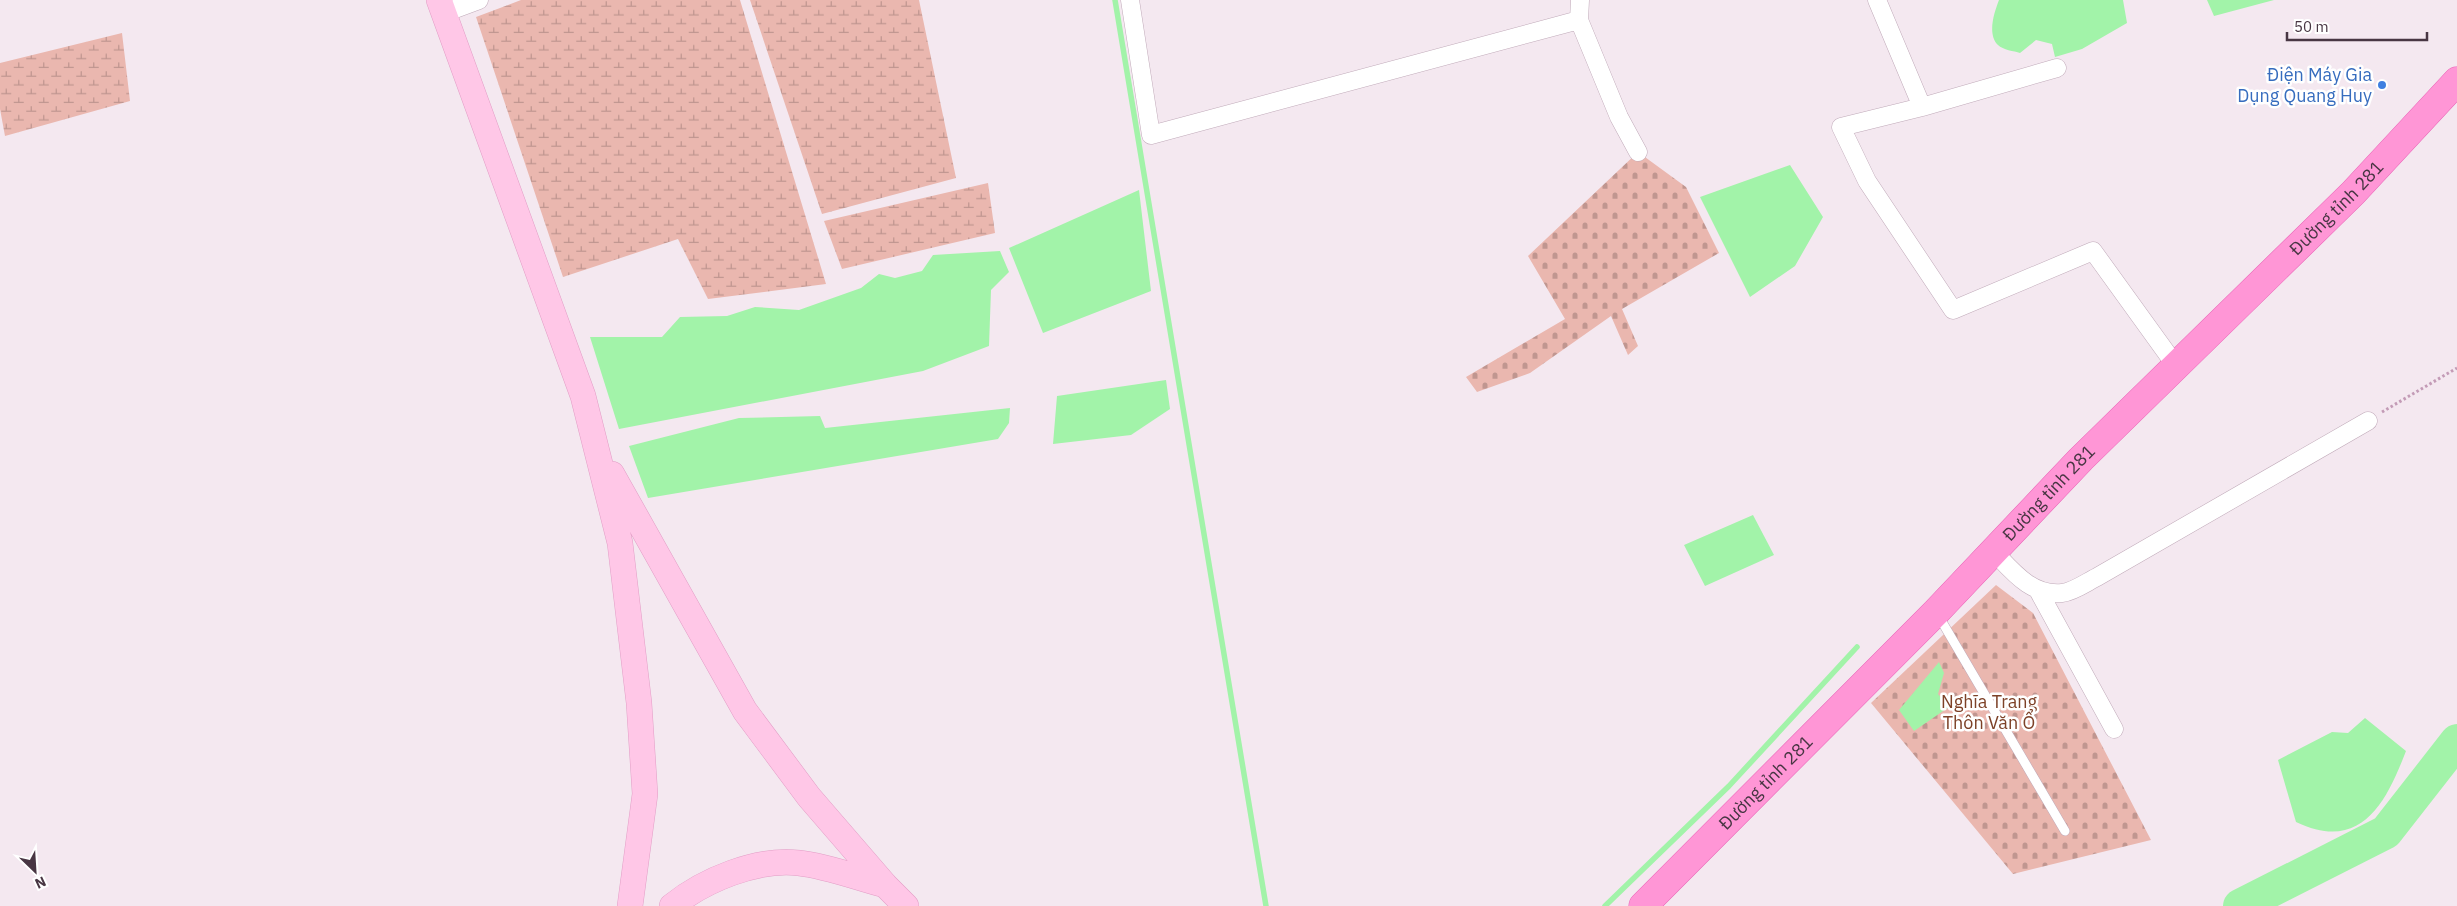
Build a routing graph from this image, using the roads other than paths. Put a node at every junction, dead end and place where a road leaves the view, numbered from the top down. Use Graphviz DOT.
graph roads {
  1 [pos="478,0"];
  2 [pos="1130,0"];
  3 [pos="1580,0"];
  4 [pos="1877,0"];
  5 [pos="442,6"];
  6 [pos="1579,20"];
  7 [pos="2056,68"];
  8 [pos="2457,81"];
  9 [pos="1922,107"];
  10 [pos="1638,152"];
  11 [pos="2176,366"];
  12 [pos="2368,421"];
  13 [pos="597,447"];
  14 [pos="1994,553"];
  15 [pos="2039,592"];
  16 [pos="1936,612"];
  17 [pos="2114,728"];
  18 [pos="2065,831"];
  19 [pos="885,885"];
  20 [pos="630,906"];
  21 [pos="672,906"];
  22 [pos="906,906"];
  23 [pos="1643,906"];
  1 -- 5 [label="street"];
  2 -- 6 [label="street"];
  3 -- 6 [label="street"];
  4 -- 9 [label="street"];
  5 -- 13 [label="main road"];
  6 -- 10 [label="street"];
  7 -- 9 [label="street"];
  8 -- 11 [label="main road, Đường tỉnh 281"];
  9 -- 11 [label="street"];
  11 -- 14 [label="main road, Đường tỉnh 281"];
  12 -- 15 [label="street"];
  13 -- 19 [label="main road"];
  13 -- 20 [label="main road"];
  14 -- 15 [label="street"];
  14 -- 16 [label="main road, Đường tỉnh 281"];
  15 -- 17 [label="street"];
  16 -- 18 [label="lane"];
  16 -- 23 [label="main road, Đường tỉnh 281"];
  19 -- 21 [label="main road"];
  19 -- 22 [label="main road"];
}
